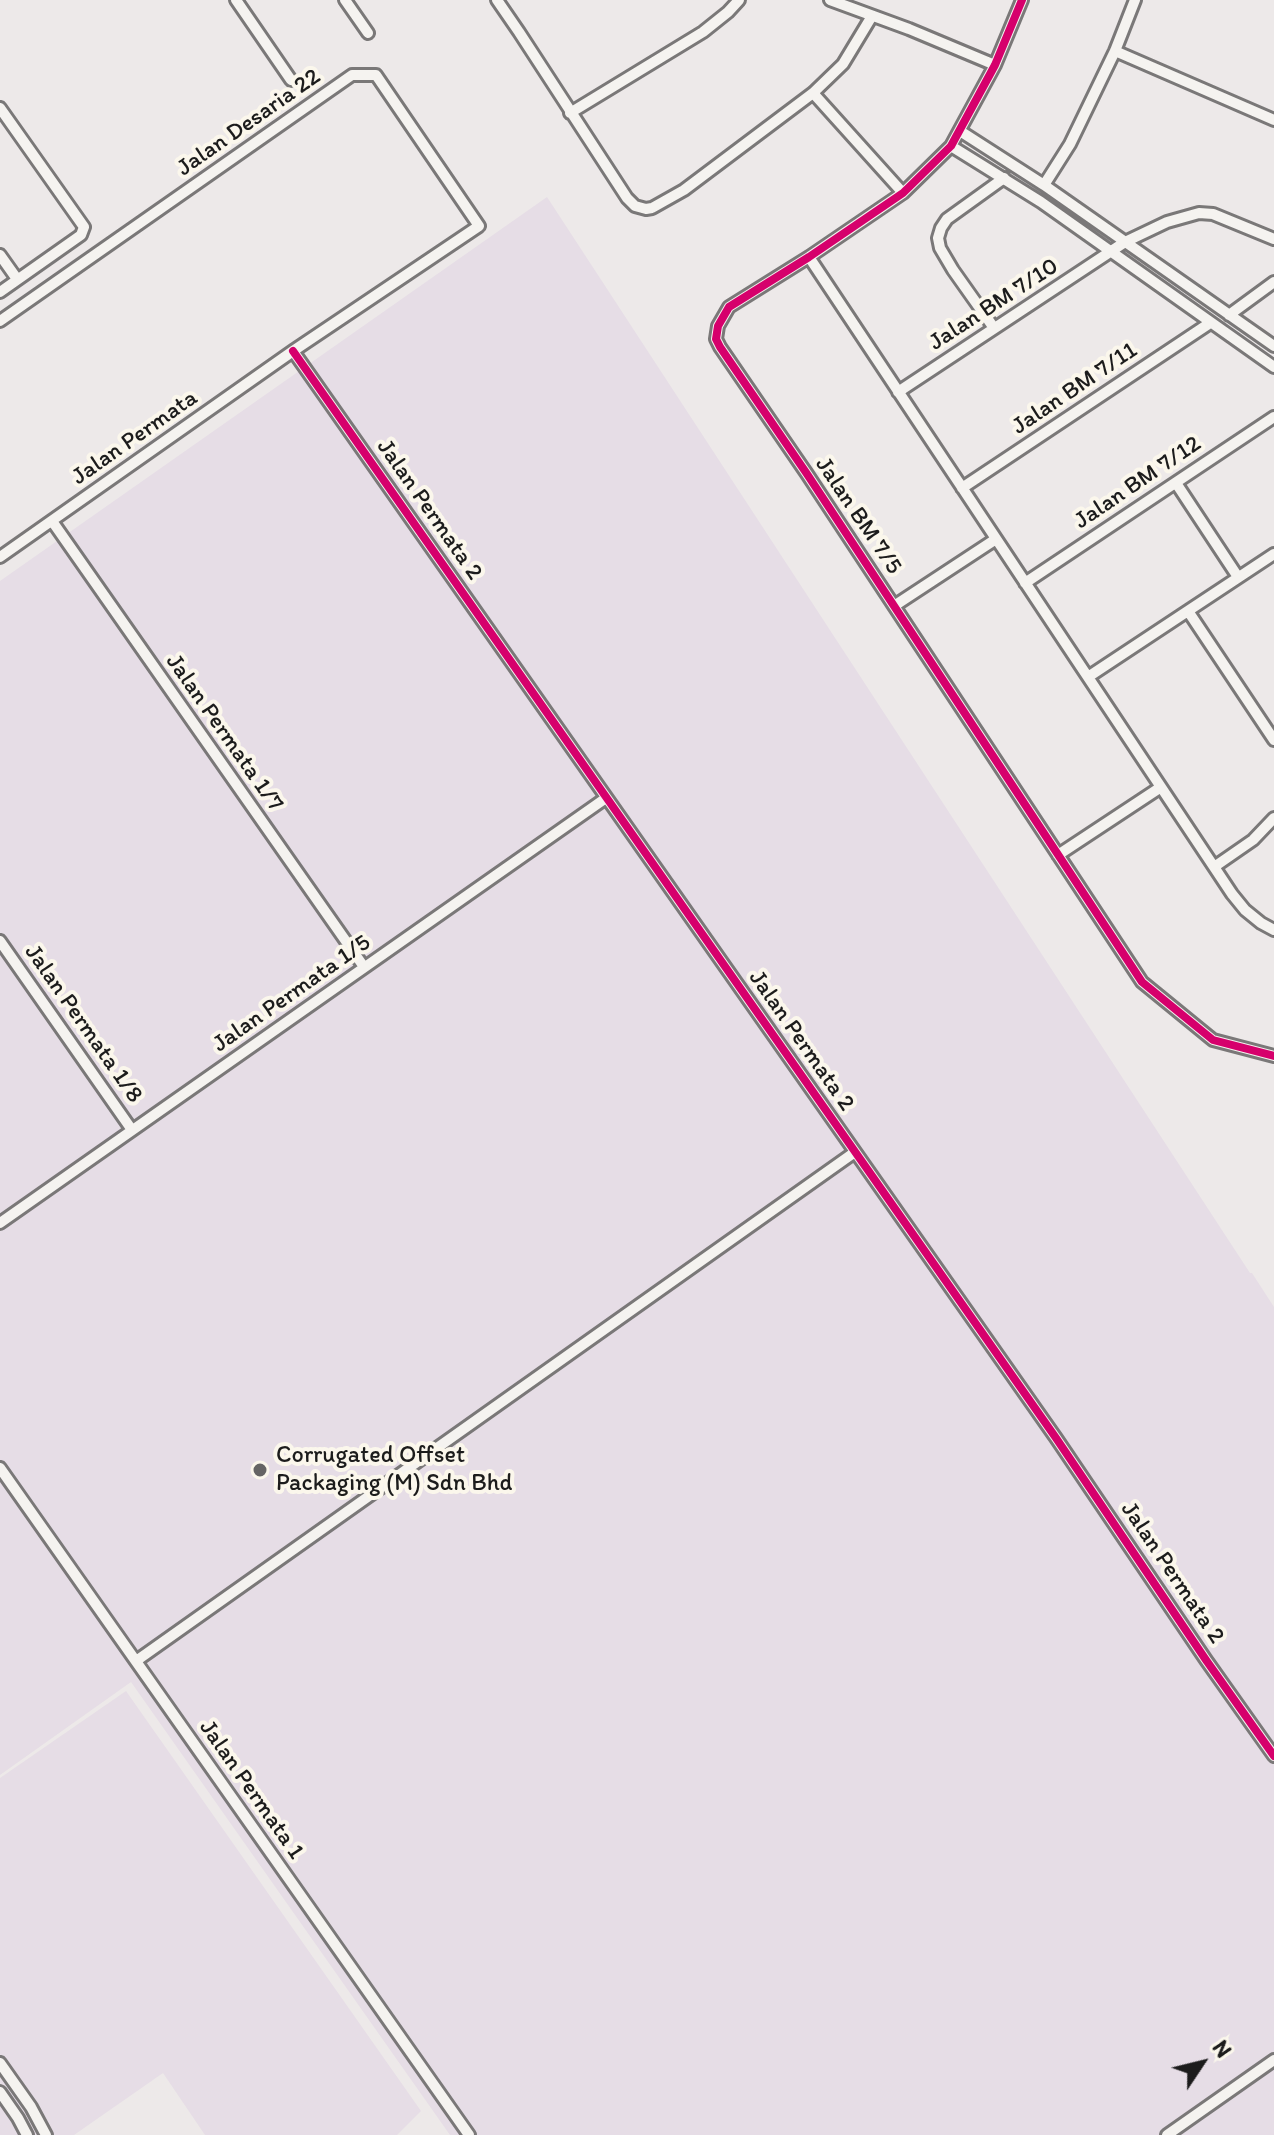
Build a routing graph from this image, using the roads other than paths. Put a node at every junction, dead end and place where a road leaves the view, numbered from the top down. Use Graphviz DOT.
graph roads {
  1 [pos="236,0"];
  2 [pos="345,0"];
  3 [pos="497,0"];
  4 [pos="739,0"];
  5 [pos="830,0"];
  6 [pos="1022,0"];
  7 [pos="1135,0"];
  8 [pos="872,16"];
  9 [pos="368,33"];
  10 [pos="1115,51"];
  11 [pos="995,65"];
  12 [pos="291,80"];
  13 [pos="813,93"];
  14 [pos="0,108"];
  15 [pos="570,113"];
  16 [pos="1274,120"];
  17 [pos="960,131"];
  18 [pos="951,146"];
  19 [pos="1004,178"];
  20 [pos="1044,185"];
  21 [pos="903,193"];
  22 [pos="479,226"];
  23 [pos="1274,239"];
  24 [pos="1125,242"];
  25 [pos="1112,252"];
  26 [pos="0,255"];
  27 [pos="809,257"];
  28 [pos="17,279"];
  29 [pos="1274,282"];
  30 [pos="0,292"];
  31 [pos="1229,315"];
  32 [pos="0,321"];
  33 [pos="1210,323"];
  34 [pos="994,328"];
  35 [pos="1274,346"];
  36 [pos="293,351"];
  37 [pos="1274,367"];
  38 [pos="898,392"];
  39 [pos="1274,417"];
  40 [pos="1176,483"];
  41 [pos="962,488"];
  42 [pos="52,521"];
  43 [pos="996,539"];
  44 [pos="1274,554"];
  45 [pos="0,557"];
  46 [pos="1238,577"];
  47 [pos="1025,583"];
  48 [pos="894,606"];
  49 [pos="1188,611"];
  50 [pos="1088,677"];
  51 [pos="1274,740"];
  52 [pos="1161,787"];
  53 [pos="606,798"];
  54 [pos="1274,818"];
  55 [pos="1058,855"];
  56 [pos="1214,867"];
  57 [pos="1274,930"];
  58 [pos="0,941"];
  59 [pos="364,967"];
  60 [pos="1274,1056"];
  61 [pos="132,1130"];
  62 [pos="855,1152"];
  63 [pos="0,1223"];
  64 [pos="0,1468"];
  65 [pos="136,1661"];
  66 [pos="1274,1756"];
  67 [pos="1274,2060"];
  68 [pos="0,2063"];
  69 [pos="0,2092"];
  70 [pos="27,2135"];
  71 [pos="46,2135"];
  72 [pos="469,2135"];
  73 [pos="1167,2135"];
  1 -- 12 [label="street"];
  2 -- 9 [label="street"];
  3 -- 15 [label="street"];
  4 -- 15 [label="street"];
  5 -- 8 [label="street"];
  6 -- 11 [label="street, Jalan BM 7/5"];
  7 -- 10 [label="street"];
  8 -- 11 [label="street"];
  8 -- 13 [label="street"];
  10 -- 16 [label="street"];
  10 -- 20 [label="street"];
  11 -- 17 [label="street, Jalan BM 7/5"];
  13 -- 15 [label="street"];
  13 -- 21 [label="street"];
  14 -- 28 [label="street"];
  17 -- 18 [label="street, Jalan BM 7/5"];
  17 -- 20 [label="street"];
  18 -- 19 [label="street"];
  18 -- 21 [label="street, Jalan BM 7/5"];
  19 -- 25 [label="street"];
  19 -- 34 [label="street"];
  20 -- 24 [label="street"];
  21 -- 27 [label="street, Jalan BM 7/5"];
  22 -- 32 [label="street, Jalan Desaria 22"];
  22 -- 36 [label="street, Jalan Permata"];
  23 -- 24 [label="street, Jalan BM 7/10"];
  24 -- 25 [label="street, Jalan BM 7/10"];
  24 -- 31 [label="street"];
  25 -- 33 [label="street"];
  25 -- 34 [label="street, Jalan BM 7/10"];
  26 -- 28 [label="street"];
  27 -- 38 [label="street"];
  27 -- 48 [label="street, Jalan BM 7/5"];
  28 -- 30 [label="street"];
  29 -- 31 [label="street"];
  31 -- 35 [label="street"];
  33 -- 37 [label="street"];
  33 -- 41 [label="street, Jalan BM 7/11"];
  34 -- 38 [label="street, Jalan BM 7/10"];
  36 -- 42 [label="street, Jalan Permata"];
  36 -- 53 [label="street, Jalan Permata 2"];
  38 -- 41 [label="street"];
  39 -- 40 [label="street, Jalan BM 7/12"];
  40 -- 46 [label="street"];
  40 -- 47 [label="street, Jalan BM 7/12"];
  41 -- 43 [label="street"];
  42 -- 45 [label="street, Jalan Permata"];
  42 -- 59 [label="street, Jalan Permata 1/7"];
  43 -- 47 [label="street"];
  43 -- 48 [label="street"];
  44 -- 46 [label="street"];
  46 -- 49 [label="street"];
  47 -- 50 [label="street"];
  48 -- 55 [label="street, Jalan BM 7/5"];
  49 -- 50 [label="street"];
  49 -- 51 [label="street"];
  50 -- 52 [label="street"];
  52 -- 55 [label="street"];
  52 -- 56 [label="street"];
  53 -- 59 [label="street, Jalan Permata 1/5"];
  53 -- 62 [label="street, Jalan Permata 2"];
  54 -- 56 [label="street"];
  55 -- 60 [label="street, Jalan BM 7/5"];
  56 -- 57 [label="street"];
  58 -- 61 [label="street, Jalan Permata 1/8"];
  59 -- 61 [label="street, Jalan Permata 1/5"];
  61 -- 63 [label="street, Jalan Permata 1/5"];
  62 -- 65 [label="street"];
  62 -- 66 [label="street, Jalan Permata 2"];
  64 -- 65 [label="street, Jalan Permata 1"];
  65 -- 72 [label="street, Jalan Permata 1"];
  67 -- 73 [label="street"];
  68 -- 71 [label="street"];
  69 -- 70 [label="street"];
}
